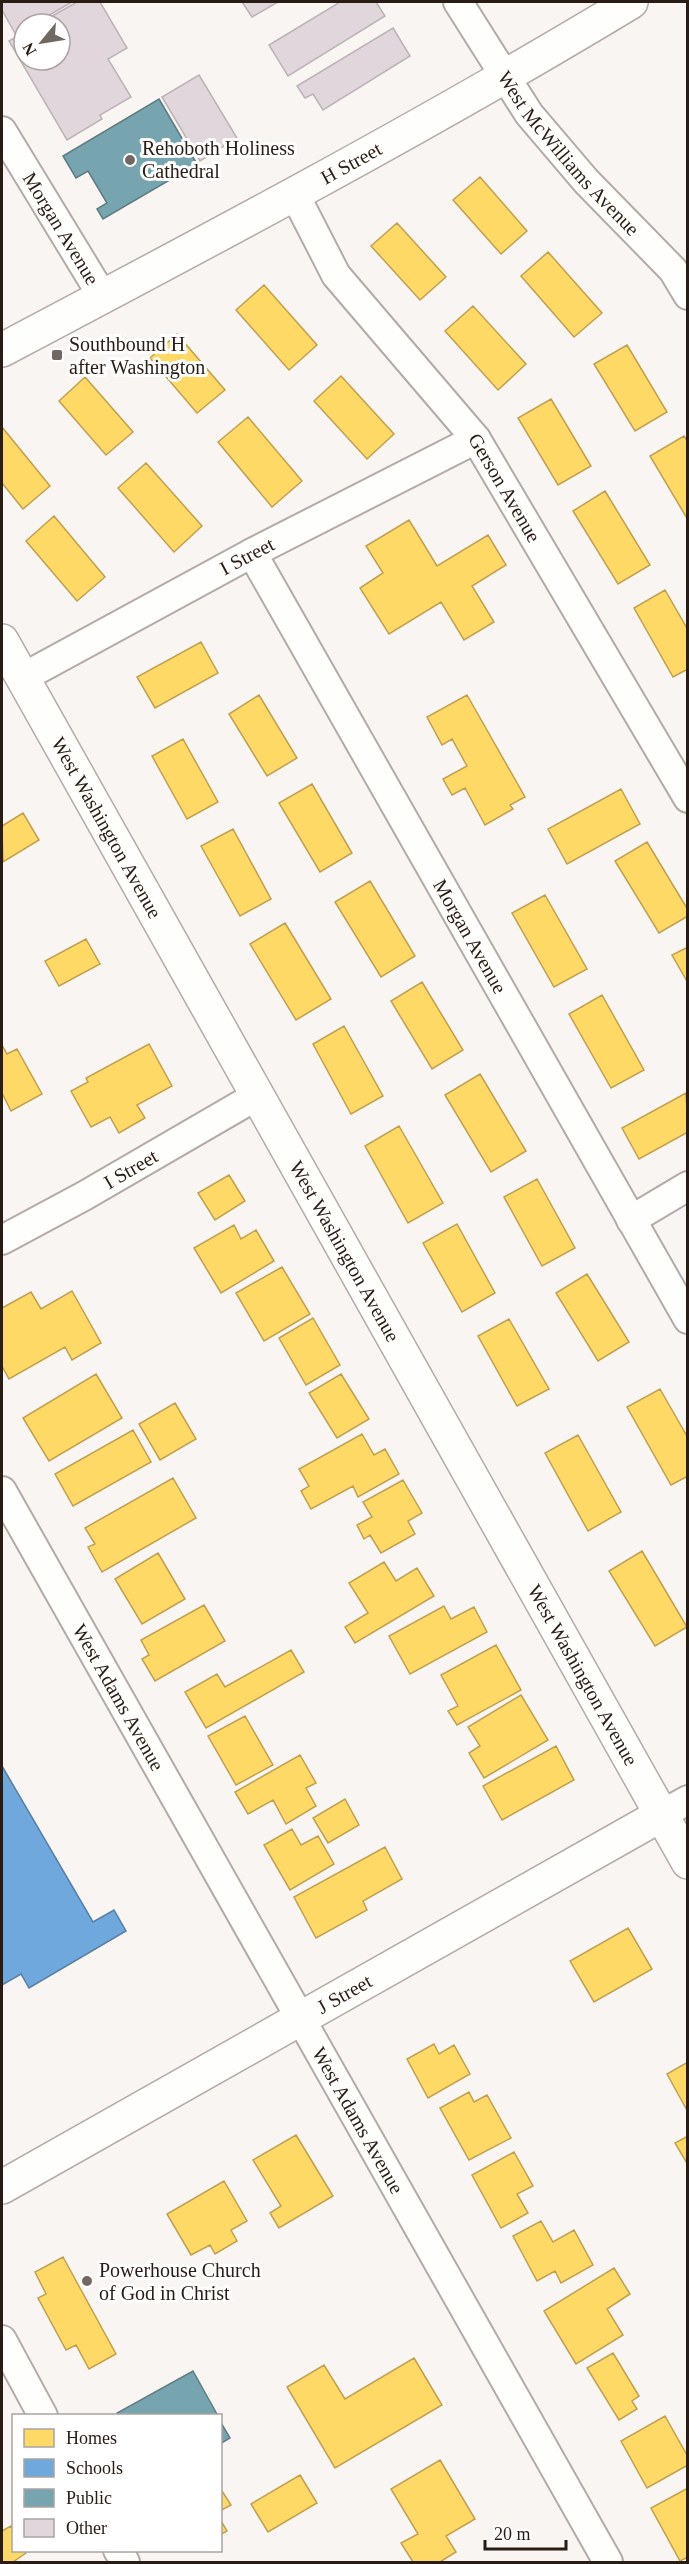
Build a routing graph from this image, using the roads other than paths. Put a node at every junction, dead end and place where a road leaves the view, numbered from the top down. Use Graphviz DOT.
graph roads {
  1 [pos="458,2"];
  2 [pos="631,2"];
  3 [pos="505,78"];
  4 [pos="2,130"];
  5 [pos="295,195"];
  6 [pos="687,295"];
  7 [pos="103,297"];
  8 [pos="2,350"];
  9 [pos="476,439"];
  10 [pos="252,553"];
  11 [pos="2,641"];
  12 [pos="22,678"];
  13 [pos="687,798"];
  14 [pos="258,1095"];
  15 [pos="687,1186"];
  16 [pos="631,1220"];
  17 [pos="2,1240"];
  18 [pos="687,1319"];
  19 [pos="2,1491"];
  20 [pos="674,1808"];
  21 [pos="687,1862"];
  22 [pos="299,2017"];
  23 [pos="2,2187"];
  24 [pos="2,2340"];
  25 [pos="43,2414"];
  26 [pos="608,2562"];
  1 -- 3 [label="street, West McWilliams Avenue"];
  2 -- 3 [label="street, H Street"];
  3 -- 5 [label="street, H Street"];
  3 -- 6 [label="street, West McWilliams Avenue"];
  4 -- 7 [label="street, Morgan Avenue"];
  5 -- 7 [label="street, H Street"];
  5 -- 9 [label="street, Gerson Avenue"];
  7 -- 8 [label="street, H Street"];
  9 -- 10 [label="street, I Street"];
  9 -- 13 [label="street, Gerson Avenue"];
  10 -- 12 [label="street, I Street"];
  10 -- 16 [label="street, Morgan Avenue"];
  11 -- 12 [label="street, West Washington Avenue"];
  12 -- 14 [label="street, West Washington Avenue"];
  14 -- 17 [label="street, I Street"];
  14 -- 20 [label="street, West Washington Avenue"];
  15 -- 16 [label="street"];
  16 -- 18 [label="street, Morgan Avenue"];
  19 -- 22 [label="street, West Adams Avenue"];
  20 -- 21 [label="street, West Washington Avenue"];
  20 -- 22 [label="street, J Street"];
  22 -- 23 [label="street, J Street"];
  22 -- 26 [label="street, West Adams Avenue"];
  24 -- 25 [label="street"];
}
